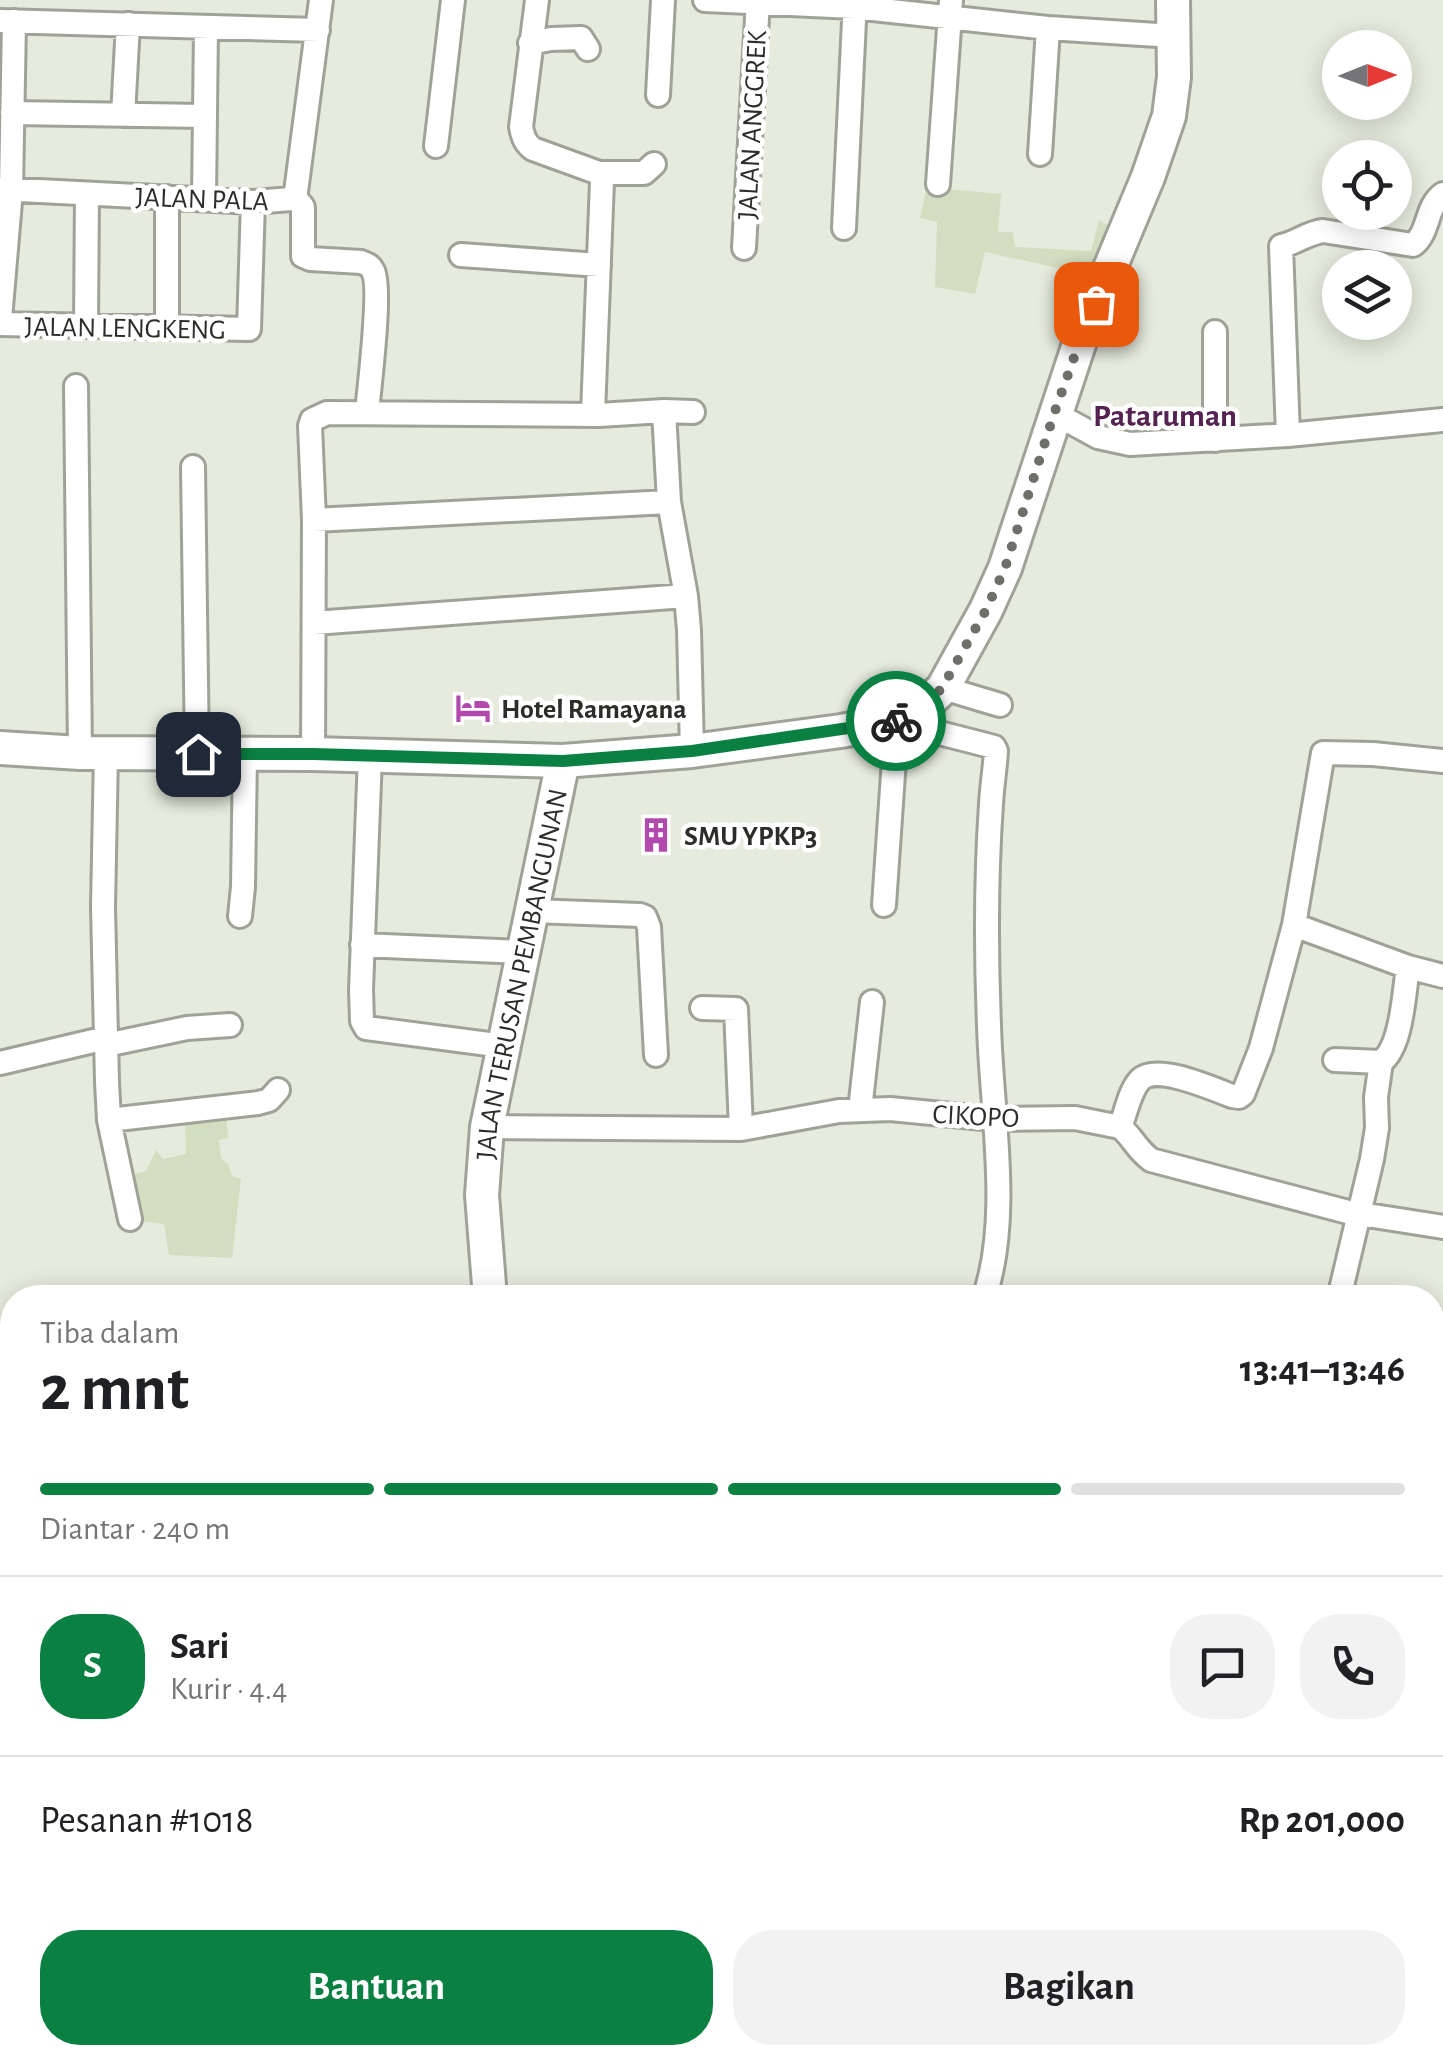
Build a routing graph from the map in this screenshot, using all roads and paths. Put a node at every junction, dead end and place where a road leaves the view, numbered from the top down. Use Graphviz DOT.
graph roads {
  1 [pos="321,0"];
  2 [pos="453,0"];
  3 [pos="537,0"];
  4 [pos="663,0"];
  5 [pos="705,0"];
  6 [pos="1173,0"];
  7 [pos="758,2"];
  8 [pos="854,4"];
  9 [pos="951,9"];
  10 [pos="7,21"];
  11 [pos="128,24"];
  12 [pos="206,26"];
  13 [pos="1048,28"];
  14 [pos="318,30"];
  15 [pos="1173,36"];
  16 [pos="530,44"];
  17 [pos="588,48"];
  18 [pos="658,95"];
  19 [pos="12,113"];
  20 [pos="122,115"];
  21 [pos="205,116"];
  22 [pos="436,146"];
  23 [pos="1040,154"];
  24 [pos="654,164"];
  25 [pos="599,173"];
  26 [pos="938,184"];
  27 [pos="5,190"];
  28 [pos="87,194"];
  29 [pos="1443,194"];
  30 [pos="294,196"];
  31 [pos="167,198"];
  32 [pos="204,200"];
  33 [pos="254,202"];
  34 [pos="844,228"];
  35 [pos="744,248"];
  36 [pos="461,254"];
  37 [pos="599,264"];
  38 [pos="0,322"];
  39 [pos="86,325"];
  40 [pos="167,327"];
  41 [pos="1216,332"];
  42 [pos="76,386"];
  43 [pos="664,412"];
  44 [pos="693,412"];
  45 [pos="368,413"];
  46 [pos="593,414"];
  47 [pos="1054,414"];
  48 [pos="1443,420"];
  49 [pos="1288,435"];
  50 [pos="1215,440"];
  51 [pos="193,467"];
  52 [pos="669,502"];
  53 [pos="314,520"];
  54 [pos="686,596"];
  55 [pos="314,623"];
  56 [pos="942,688"];
  57 [pos="1000,705"];
  58 [pos="897,721"];
  59 [pos="0,748"];
  60 [pos="692,751"];
  61 [pos="93,753"];
  62 [pos="198,754"];
  63 [pos="245,754"];
  64 [pos="313,754"];
  65 [pos="370,756"];
  66 [pos="563,761"];
  67 [pos="1443,761"];
  68 [pos="884,905"];
  69 [pos="532,911"];
  70 [pos="240,916"];
  71 [pos="1294,925"];
  72 [pos="362,945"];
  73 [pos="524,952"];
  74 [pos="1408,967"];
  75 [pos="1443,976"];
  76 [pos="872,1002"];
  77 [pos="702,1008"];
  78 [pos="230,1025"];
  79 [pos="106,1041"];
  80 [pos="504,1046"];
  81 [pos="656,1056"];
  82 [pos="1335,1060"];
  83 [pos="1381,1062"];
  84 [pos="0,1064"];
  85 [pos="278,1090"];
  86 [pos="860,1110"];
  87 [pos="994,1119"];
  88 [pos="109,1120"];
  89 [pos="487,1127"];
  90 [pos="1120,1127"];
  91 [pos="741,1129"];
  92 [pos="1358,1214"];
  93 [pos="130,1219"];
  94 [pos="1443,1227"];
  95 [pos="489,1285"];
  96 [pos="988,1285"];
  97 [pos="1342,1285"];
  1 -- 14 [label="street, JALAN PALA"];
  2 -- 22 [label="street"];
  3 -- 16 [label="street"];
  4 -- 18 [label="street"];
  5 -- 7 [label="street"];
  6 -- 15 [label="street"];
  7 -- 8 [label="street"];
  7 -- 35 [label="street, JALAN ANGGREK"];
  8 -- 9 [label="street"];
  8 -- 34 [label="street"];
  9 -- 13 [label="street"];
  9 -- 26 [label="street"];
  10 -- 11 [label="street"];
  10 -- 19 [label="street"];
  11 -- 12 [label="street"];
  11 -- 20 [label="street"];
  12 -- 14 [label="street"];
  12 -- 21 [label="street"];
  13 -- 15 [label="street"];
  13 -- 23 [label="street"];
  14 -- 30 [label="street, JALAN PALA"];
  15 -- 47 [label="street"];
  16 -- 17 [label="street"];
  16 -- 25 [label="street"];
  19 -- 20 [label="street"];
  19 -- 27 [label="street"];
  20 -- 21 [label="street"];
  21 -- 32 [label="street"];
  24 -- 25 [label="street"];
  25 -- 37 [label="street"];
  27 -- 28 [label="street, JALAN PALA"];
  27 -- 38 [label="street"];
  28 -- 31 [label="street, JALAN PALA"];
  28 -- 39 [label="street"];
  29 -- 49 [label="street"];
  30 -- 33 [label="street, JALAN PALA"];
  30 -- 45 [label="street"];
  31 -- 32 [label="street, JALAN PALA"];
  31 -- 40 [label="street"];
  32 -- 33 [label="street, JALAN PALA"];
  33 -- 40 [label="street, JALAN LENGKENG"];
  36 -- 37 [label="street"];
  37 -- 46 [label="street"];
  38 -- 39 [label="street, JALAN LENGKENG"];
  39 -- 40 [label="street, JALAN LENGKENG"];
  41 -- 50 [label="street"];
  42 -- 61 [label="street"];
  43 -- 44 [label="street"];
  43 -- 46 [label="street"];
  43 -- 52 [label="street"];
  45 -- 46 [label="street"];
  45 -- 53 [label="street"];
  47 -- 50 [label="street"];
  47 -- 56 [label="street"];
  48 -- 49 [label="street"];
  49 -- 50 [label="street"];
  51 -- 62 [label="street"];
  52 -- 53 [label="street"];
  52 -- 54 [label="street"];
  53 -- 55 [label="street"];
  54 -- 55 [label="street"];
  54 -- 60 [label="street"];
  55 -- 64 [label="street"];
  56 -- 57 [label="street"];
  56 -- 58 [label="street"];
  58 -- 60 [label="street, JALAN TERUSAN PEMBANGUNAN"];
  58 -- 68 [label="street"];
  58 -- 87 [label="street"];
  59 -- 61 [label="street"];
  60 -- 66 [label="street, JALAN TERUSAN PEMBANGUNAN"];
  61 -- 62 [label="street"];
  61 -- 79 [label="street"];
  62 -- 63 [label="street"];
  63 -- 64 [label="street"];
  63 -- 70 [label="street"];
  64 -- 65 [label="street"];
  65 -- 66 [label="street"];
  65 -- 72 [label="street"];
  66 -- 69 [label="street, JALAN TERUSAN PEMBANGUNAN"];
  67 -- 71 [label="street"];
  69 -- 73 [label="street, JALAN TERUSAN PEMBANGUNAN"];
  69 -- 81 [label="street"];
  71 -- 74 [label="street"];
  71 -- 90 [label="street"];
  72 -- 73 [label="street"];
  72 -- 80 [label="street"];
  73 -- 80 [label="street, JALAN TERUSAN PEMBANGUNAN"];
  74 -- 75 [label="street"];
  74 -- 83 [label="street"];
  76 -- 86 [label="street"];
  77 -- 91 [label="street"];
  78 -- 79 [label="street"];
  79 -- 84 [label="street"];
  79 -- 88 [label="street"];
  80 -- 89 [label="street, JALAN TERUSAN PEMBANGUNAN"];
  82 -- 83 [label="street"];
  83 -- 92 [label="street"];
  85 -- 88 [label="street"];
  86 -- 87 [label="street, CIKOPO"];
  86 -- 91 [label="street, CIKOPO"];
  87 -- 90 [label="street, CIKOPO"];
  87 -- 96 [label="street"];
  88 -- 93 [label="street"];
  89 -- 91 [label="street, CIKOPO"];
  89 -- 95 [label="street, JALAN TERUSAN PEMBANGUNAN"];
  90 -- 92 [label="street"];
  92 -- 94 [label="street"];
  92 -- 97 [label="street"];
}
